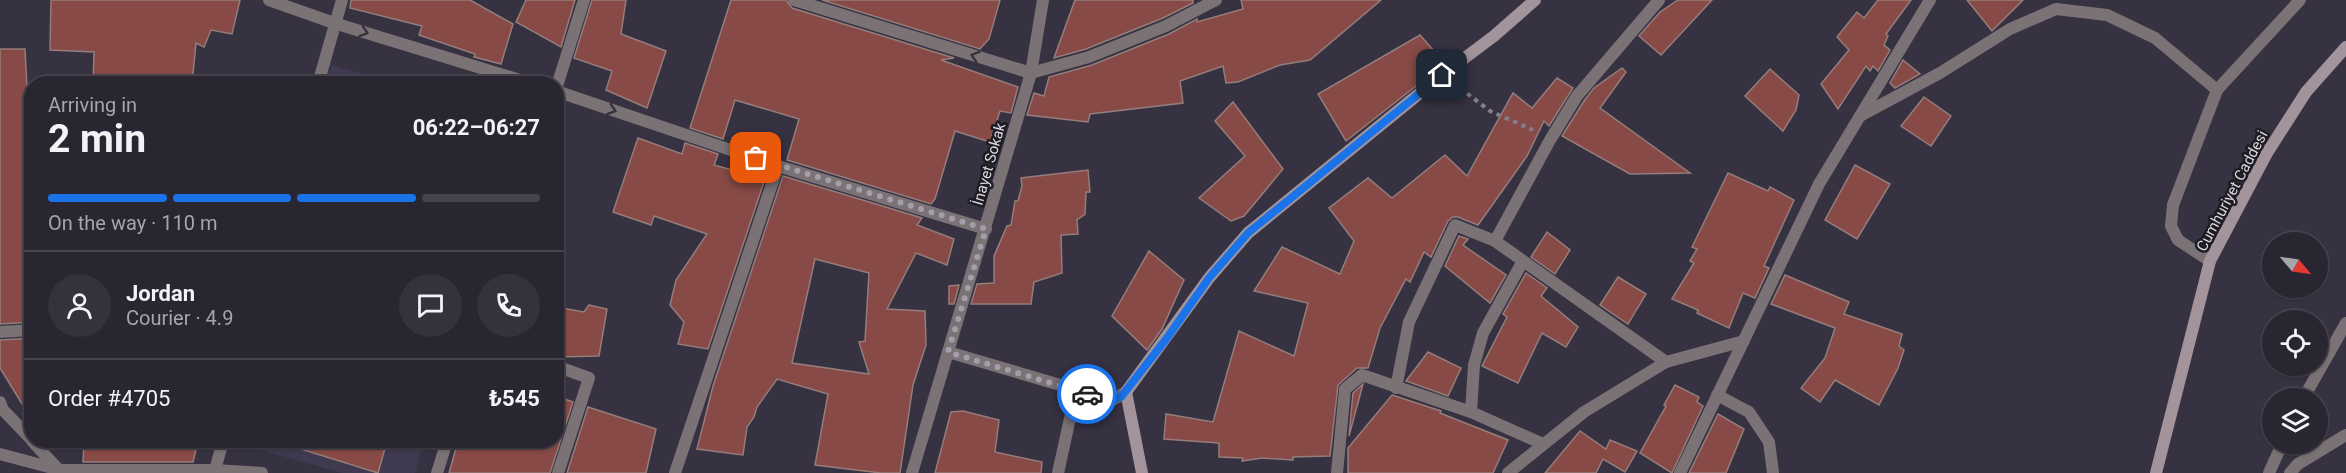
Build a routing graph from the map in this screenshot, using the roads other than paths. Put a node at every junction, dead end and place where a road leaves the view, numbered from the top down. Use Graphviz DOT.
graph roads {
  1 [pos="268,0"];
  2 [pos="342,0"];
  3 [pos="584,0"];
  4 [pos="794,0"];
  5 [pos="1043,0"];
  6 [pos="1216,0"];
  7 [pos="1535,0"];
  8 [pos="1659,0"];
  9 [pos="1930,0"];
  10 [pos="2300,0"];
  11 [pos="334,23"];
  12 [pos="2346,47"];
  13 [pos="1031,73"];
  14 [pos="320,76"];
  15 [pos="507,76"];
  16 [pos="560,76"];
  17 [pos="2217,90"];
  18 [pos="564,93"];
  19 [pos="1859,117"];
  20 [pos="778,166"];
  21 [pos="986,229"];
  22 [pos="1495,241"];
  23 [pos="1523,261"];
  24 [pos="2210,261"];
  25 [pos="2346,323"];
  26 [pos="24,330"];
  27 [pos="0,332"];
  28 [pos="1744,341"];
  29 [pos="948,352"];
  30 [pos="1666,362"];
  31 [pos="564,369"];
  32 [pos="1396,388"];
  33 [pos="2309,388"];
  34 [pos="1076,391"];
  35 [pos="1126,392"];
  36 [pos="1718,395"];
  37 [pos="0,402"];
  38 [pos="1471,412"];
  39 [pos="24,432"];
  40 [pos="2346,435"];
  41 [pos="1543,444"];
  42 [pos="39,448"];
  43 [pos="221,448"];
  44 [pos="445,448"];
  45 [pos="0,454"];
  46 [pos="2278,454"];
  47 [pos="215,470"];
  48 [pos="61,472"];
  49 [pos="262,473"];
  50 [pos="437,473"];
  51 [pos="558,473"];
  52 [pos="675,473"];
  53 [pos="912,473"];
  54 [pos="1058,473"];
  55 [pos="1142,473"];
  56 [pos="1337,473"];
  57 [pos="1508,473"];
  58 [pos="1680,473"];
  59 [pos="1773,473"];
  60 [pos="2156,473"];
  61 [pos="2269,473"];
  62 [pos="2290,473"];
  1 -- 11 [label="street"];
  2 -- 11 [label="street"];
  3 -- 16 [label="street"];
  13 -- 4 [label="street, one-way"];
  5 -- 13 [label="street, İnayet Sokak"];
  6 -- 13 [label="street"];
  7 -- 35 [label="street"];
  8 -- 22 [label="street"];
  9 -- 19 [label="street"];
  10 -- 17 [label="street"];
  11 -- 14 [label="street"];
  11 -- 15 [label="street, one-way"];
  12 -- 24 [label="street, Cumhuriyet Caddesi"];
  13 -- 21 [label="street, İnayet Sokak"];
  17 -- 19 [label="street"];
  17 -- 24 [label="street"];
  18 -- 20 [label="street, one-way"];
  19 -- 28 [label="street"];
  20 -- 21 [label="street"];
  20 -- 52 [label="street"];
  21 -- 29 [label="street, İnayet Sokak"];
  22 -- 23 [label="street"];
  22 -- 32 [label="street"];
  23 -- 30 [label="street"];
  23 -- 38 [label="street"];
  24 -- 60 [label="street, Cumhuriyet Caddesi"];
  25 -- 33 [label="street"];
  26 -- 27 [label="street"];
  28 -- 30 [label="street"];
  28 -- 36 [label="street"];
  29 -- 34 [label="street"];
  29 -- 53 [label="street, İnayet Sokak"];
  30 -- 41 [label="street"];
  31 -- 51 [label="street"];
  32 -- 38 [label="street"];
  32 -- 56 [label="street"];
  34 -- 35 [label="street"];
  34 -- 54 [label="street"];
  35 -- 55 [label="street"];
  36 -- 58 [label="street"];
  36 -- 59 [label="street"];
  37 -- 39 [label="street"];
  38 -- 41 [label="street"];
  40 -- 62 [label="street"];
  41 -- 57 [label="street"];
  42 -- 48 [label="street"];
  43 -- 47 [label="street"];
  44 -- 50 [label="street"];
  45 -- 48 [label="street"];
  46 -- 61 [label="street"];
  47 -- 48 [label="street"];
  47 -- 49 [label="street"];
}
